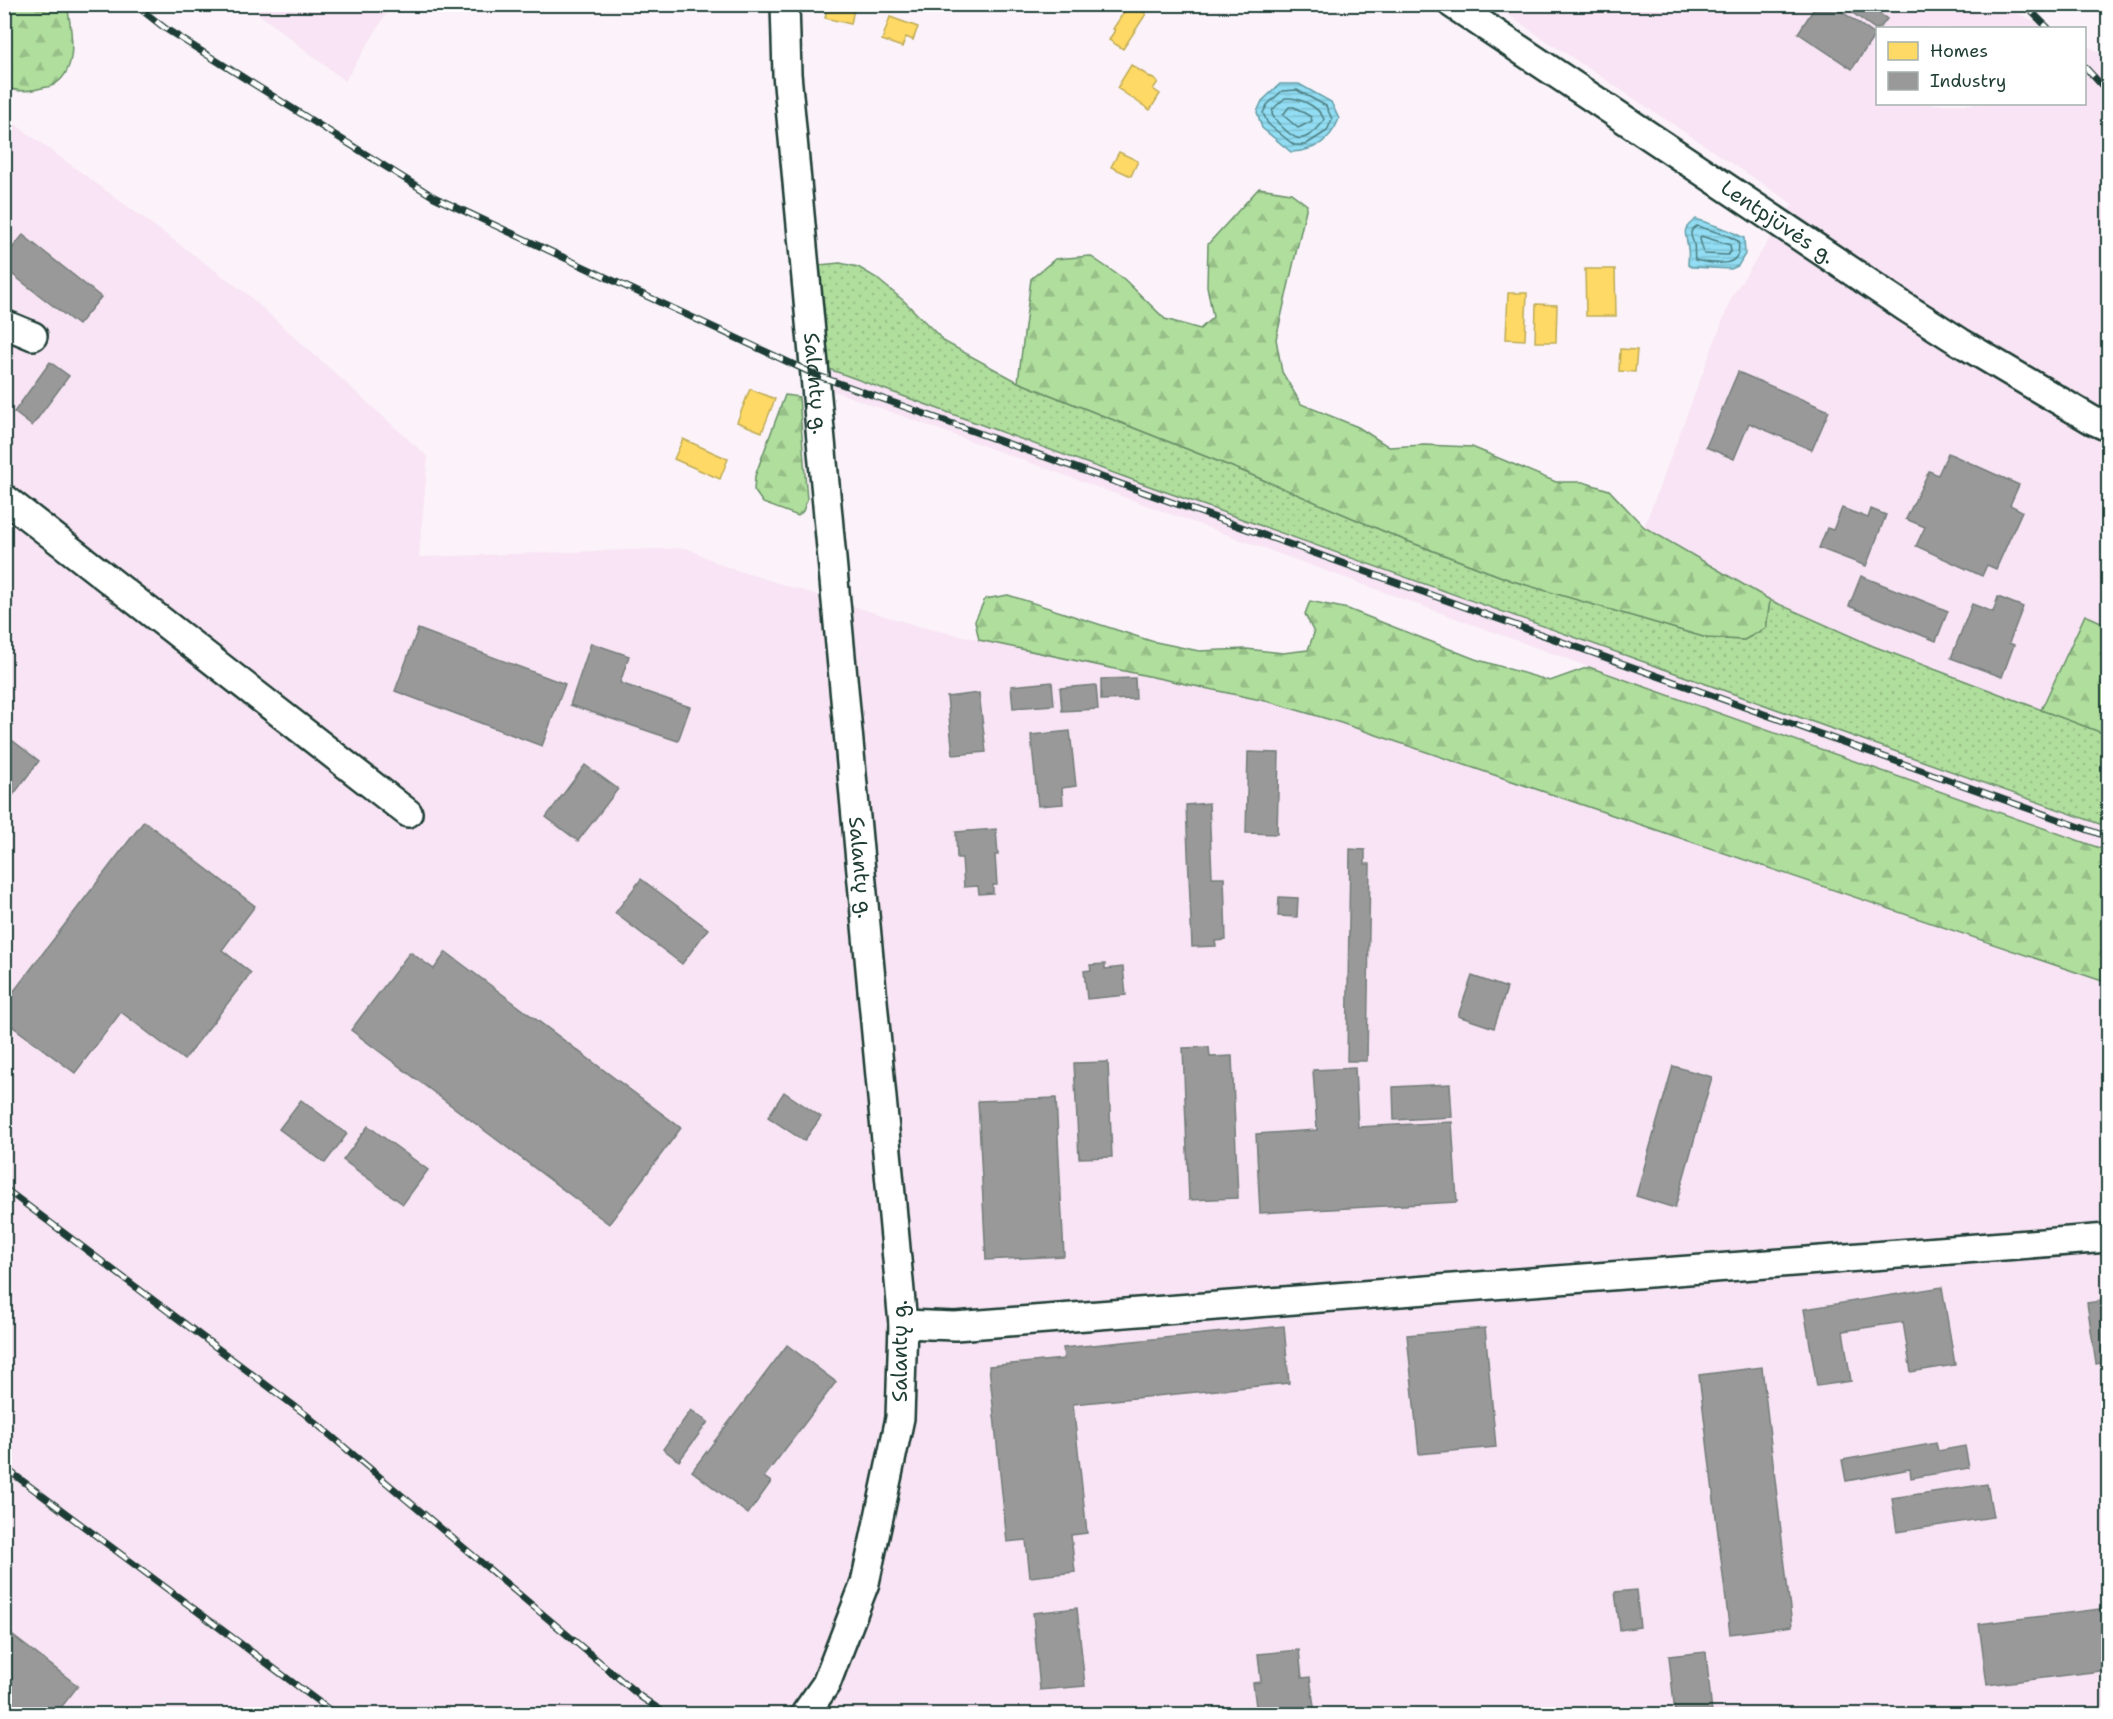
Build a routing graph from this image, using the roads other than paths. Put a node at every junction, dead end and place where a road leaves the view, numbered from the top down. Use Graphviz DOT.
graph roads {
  1 [pos="785,4"];
  2 [pos="1452,4"];
  3 [pos="4,324"];
  4 [pos="33,336"];
  5 [pos="2109,427"];
  6 [pos="4,498"];
  7 [pos="408,813"];
  8 [pos="2109,1239"];
  9 [pos="903,1324"];
  10 [pos="805,1714"];
  1 -- 9 [label="street, Salantų g."];
  2 -- 5 [label="street, Lentpjūvės g."];
  3 -- 4 [label="street"];
  6 -- 7 [label="street"];
  8 -- 9 [label="street"];
  9 -- 10 [label="street, Salantų g."];
}
